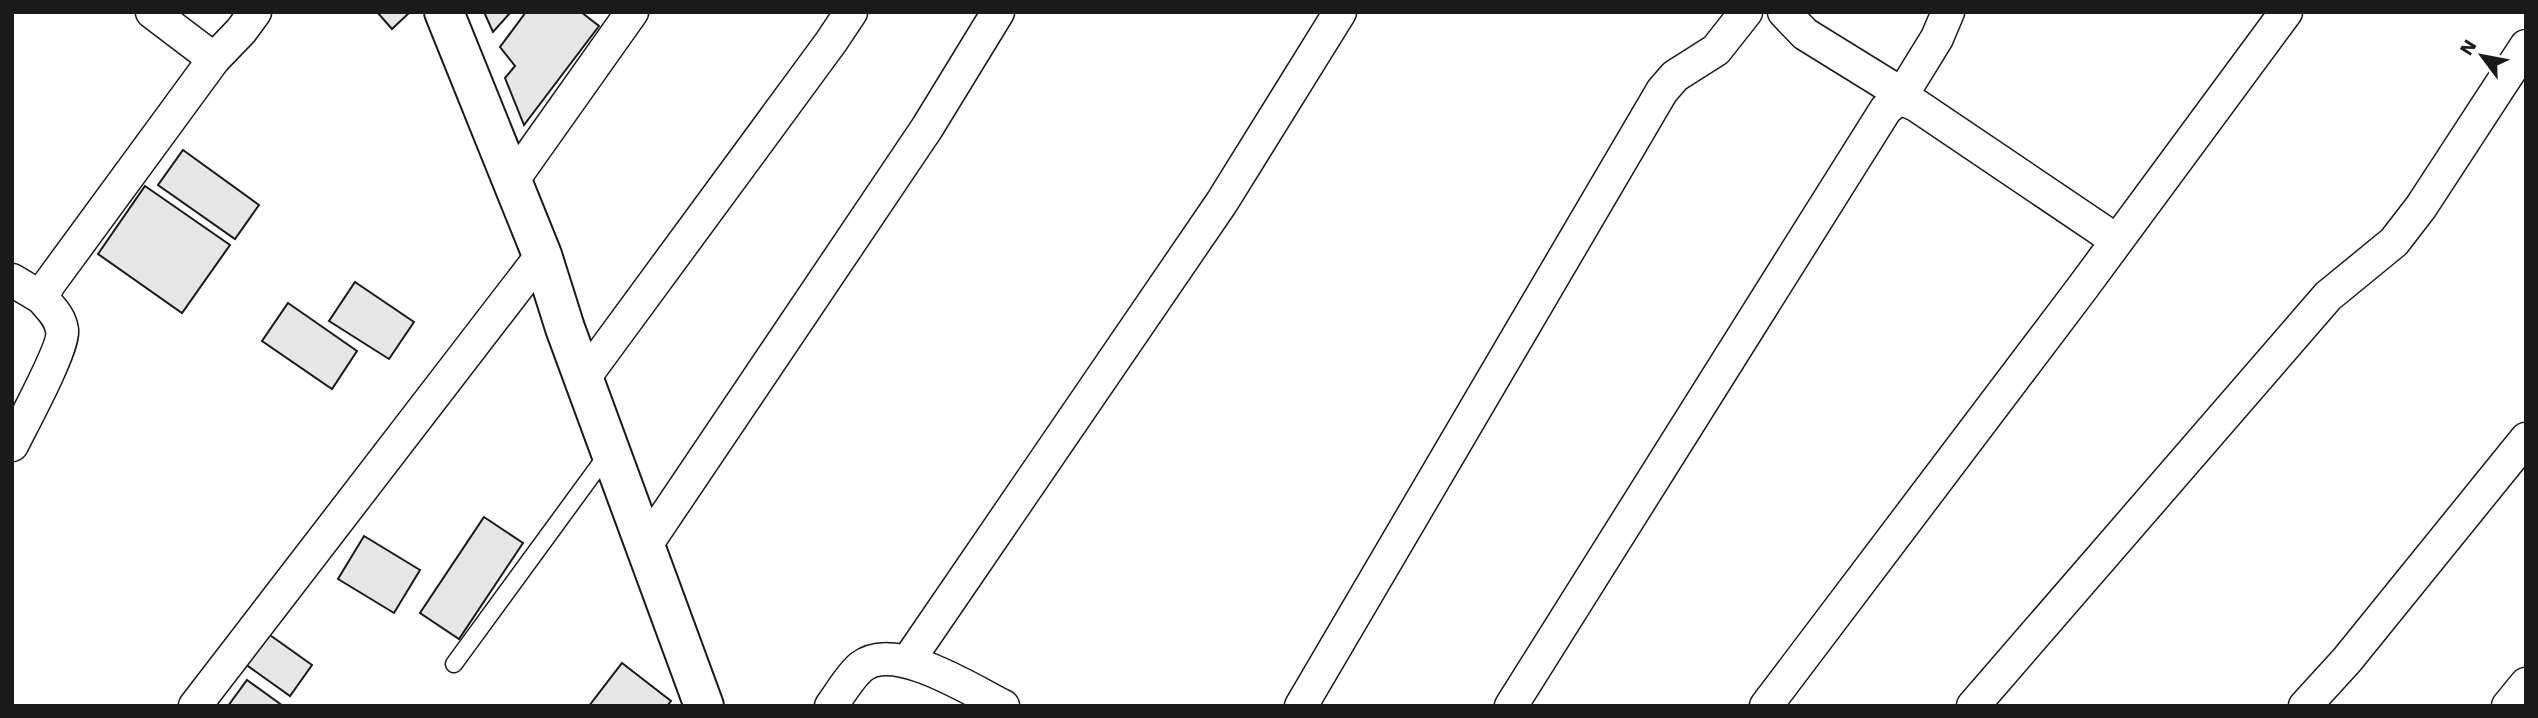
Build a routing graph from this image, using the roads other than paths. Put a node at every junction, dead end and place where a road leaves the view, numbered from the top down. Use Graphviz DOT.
graph roads {
  1 [pos="152,12"];
  2 [pos="256,12"];
  3 [pos="444,12"];
  4 [pos="632,12"];
  5 [pos="850,12"];
  6 [pos="998,12"];
  7 [pos="1339,12"];
  8 [pos="1746,12"];
  9 [pos="1784,12"];
  10 [pos="1948,12"];
  11 [pos="2286,12"];
  12 [pos="2526,46"];
  13 [pos="214,59"];
  14 [pos="1901,96"];
  15 [pos="513,180"];
  16 [pos="2116,240"];
  17 [pos="541,255"];
  18 [pos="12,280"];
  19 [pos="42,298"];
  20 [pos="584,378"];
  21 [pos="2526,439"];
  22 [pos="12,445"];
  23 [pos="611,450"];
  24 [pos="646,545"];
  25 [pos="908,661"];
  26 [pos="454,664"];
  27 [pos="2526,684"];
  28 [pos="195,706"];
  29 [pos="704,706"];
  30 [pos="831,706"];
  31 [pos="1003,706"];
  32 [pos="1301,706"];
  33 [pos="1511,706"];
  34 [pos="1766,706"];
  35 [pos="1973,706"];
  36 [pos="2305,706"];
  37 [pos="2508,706"];
  1 -- 13 [label="street"];
  2 -- 13 [label="street"];
  3 -- 15 [label="street"];
  4 -- 15 [label="street"];
  5 -- 20 [label="street"];
  6 -- 24 [label="street"];
  7 -- 25 [label="street"];
  8 -- 32 [label="street"];
  9 -- 14 [label="street"];
  10 -- 14 [label="street"];
  11 -- 16 [label="street"];
  12 -- 35 [label="street"];
  13 -- 19 [label="street"];
  14 -- 16 [label="street"];
  14 -- 33 [label="street"];
  15 -- 17 [label="street"];
  16 -- 34 [label="street"];
  17 -- 20 [label="street"];
  17 -- 28 [label="street"];
  18 -- 19 [label="street"];
  19 -- 22 [label="street"];
  20 -- 23 [label="street"];
  21 -- 36 [label="street"];
  23 -- 24 [label="street"];
  23 -- 26 [label="lane"];
  24 -- 29 [label="street"];
  25 -- 30 [label="street"];
  25 -- 31 [label="street"];
  27 -- 37 [label="street"];
}
